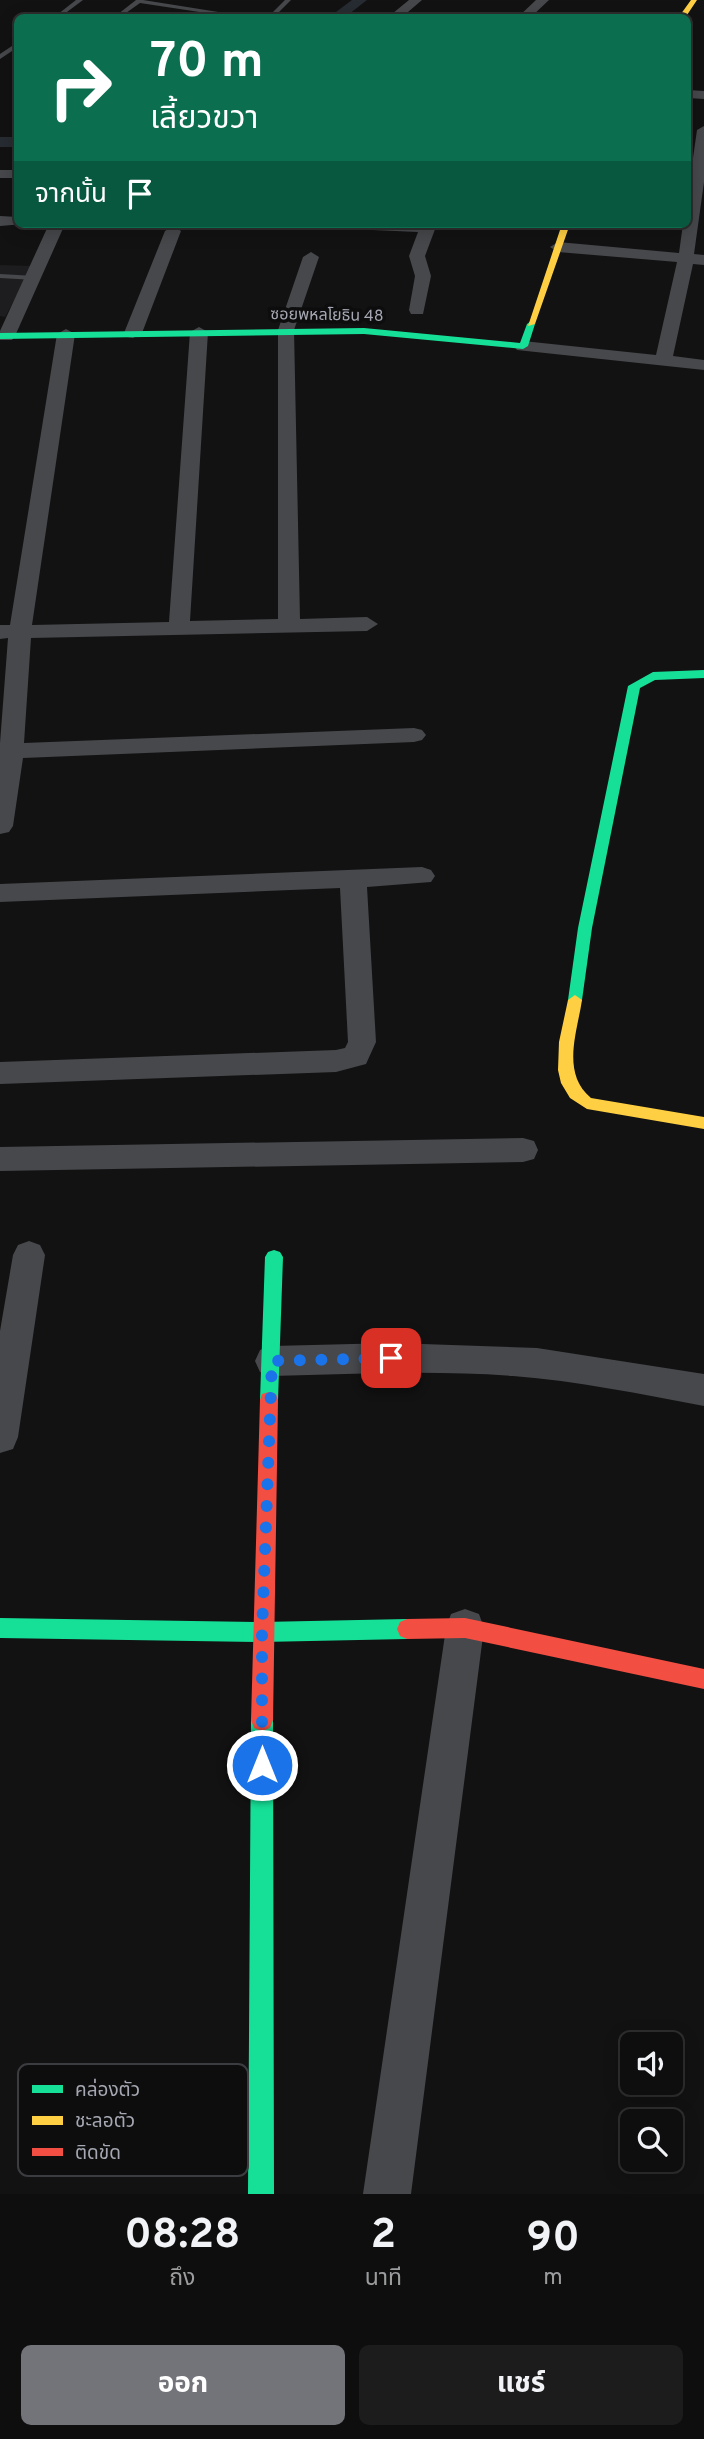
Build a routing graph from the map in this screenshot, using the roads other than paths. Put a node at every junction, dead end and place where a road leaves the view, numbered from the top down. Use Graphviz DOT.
graph roads {
  1 [pos="80,0"];
  2 [pos="207,0"];
  3 [pos="288,0"];
  4 [pos="416,0"];
  5 [pos="544,0"];
  6 [pos="139,1"];
  7 [pos="197,9"];
  8 [pos="61,14"];
  9 [pos="121,14"];
  10 [pos="229,14"];
  11 [pos="273,14"];
  12 [pos="398,14"];
  13 [pos="528,14"];
  14 [pos="9,40"];
  15 [pos="14,41"];
  16 [pos="14,45"];
  17 [pos="0,57"];
  18 [pos="704,130"];
  19 [pos="691,222"];
  20 [pos="55,228"];
  21 [pos="427,228"];
  22 [pos="565,228"];
  23 [pos="690,228"];
  24 [pos="173,231"];
  25 [pos="558,247"];
  26 [pos="311,257"];
  27 [pos="686,258"];
  28 [pos="704,260"];
  29 [pos="0,276"];
  30 [pos="35,278"];
  31 [pos="417,310"];
  32 [pos="286,330"];
  33 [pos="199,332"];
  34 [pos="133,333"];
  35 [pos="66,334"];
  36 [pos="3,336"];
  37 [pos="523,346"];
  38 [pos="663,361"];
  39 [pos="704,365"];
  40 [pos="367,624"];
  41 [pos="289,625"];
  42 [pos="179,628"];
  43 [pos="10,631"];
  44 [pos="704,674"];
  45 [pos="414,735"];
  46 [pos="6,751"];
  47 [pos="0,826"];
  48 [pos="422,876"];
  49 [pos="353,880"];
  50 [pos="0,893"];
  51 [pos="0,1073"];
  52 [pos="704,1123"];
  53 [pos="523,1150"];
  54 [pos="0,1159"];
  55 [pos="29,1255"];
  56 [pos="274,1257"];
  57 [pos="272,1361"];
  58 [pos="704,1390"];
  59 [pos="0,1437"];
  60 [pos="0,1628"];
  61 [pos="465,1628"];
  62 [pos="262,1632"];
  63 [pos="704,1679"];
  64 [pos="261,2194"];
  65 [pos="387,2194"];
  1 -- 8 [label="lane"];
  2 -- 7 [label="lane"];
  3 -- 11 [label="lane"];
  4 -- 12 [label="street"];
  5 -- 13 [label="street"];
  6 -- 7 [label="lane"];
  6 -- 9 [label="lane"];
  7 -- 10 [label="lane"];
  14 -- 15 [label="lane"];
  16 -- 17 [label="lane"];
  18 -- 19 [label="street"];
  20 -- 30 [label="street"];
  21 -- 31 [label="street"];
  22 -- 25 [label="street"];
  23 -- 27 [label="street"];
  24 -- 34 [label="street"];
  25 -- 27 [label="street"];
  25 -- 37 [label="street"];
  26 -- 32 [label="street"];
  27 -- 28 [label="street"];
  27 -- 38 [label="street"];
  29 -- 30 [label="lane"];
  30 -- 36 [label="street"];
  32 -- 33 [label="street, ซอยพหลโยธิน 48"];
  32 -- 37 [label="street, ซอยพหลโยธิน 48"];
  32 -- 41 [label="street"];
  33 -- 34 [label="street, ซอยพหลโยธิน 48"];
  33 -- 42 [label="street"];
  34 -- 35 [label="street, ซอยพหลโยธิน 48"];
  35 -- 36 [label="street, ซอยพหลโยธิน 48"];
  35 -- 43 [label="street"];
  37 -- 38 [label="street"];
  38 -- 39 [label="street"];
  40 -- 41 [label="street"];
  41 -- 42 [label="street"];
  42 -- 43 [label="street"];
  43 -- 46 [label="street"];
  44 -- 52 [label="street"];
  45 -- 46 [label="street"];
  46 -- 47 [label="street"];
  48 -- 49 [label="street"];
  49 -- 50 [label="street"];
  49 -- 51 [label="street"];
  53 -- 54 [label="street"];
  55 -- 59 [label="street"];
  56 -- 57 [label="street"];
  57 -- 58 [label="street"];
  57 -- 62 [label="street"];
  60 -- 62 [label="street"];
  61 -- 62 [label="street"];
  61 -- 63 [label="street"];
  61 -- 65 [label="street"];
  62 -- 64 [label="street"];
}
